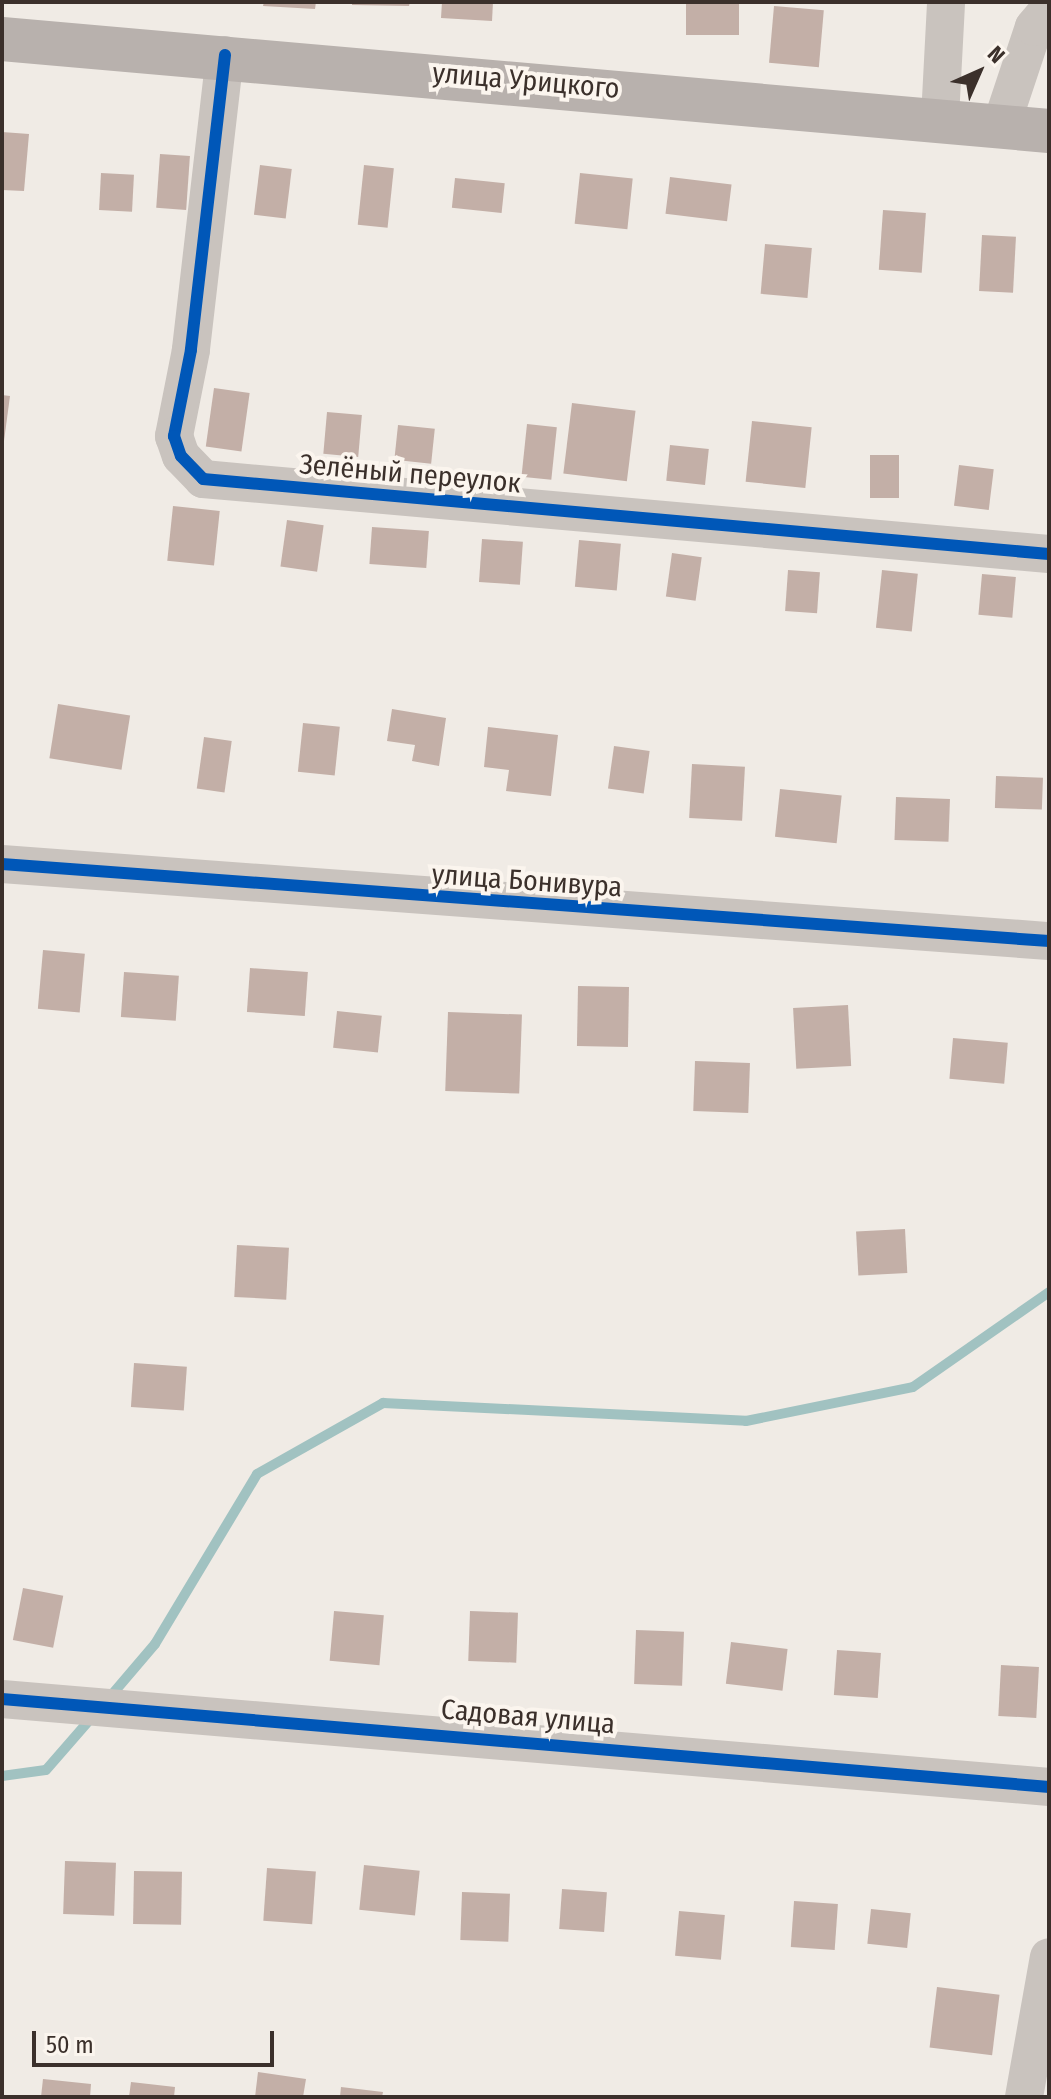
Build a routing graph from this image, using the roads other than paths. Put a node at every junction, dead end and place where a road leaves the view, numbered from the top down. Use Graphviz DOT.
graph roads {
  1 [pos="946,2"];
  2 [pos="1049,9"];
  3 [pos="2,39"];
  4 [pos="225,55"];
  5 [pos="940,118"];
  6 [pos="1001,126"];
  7 [pos="1049,131"];
  8 [pos="1049,554"];
  9 [pos="2,864"];
  10 [pos="1049,941"];
  11 [pos="2,1699"];
  12 [pos="1049,1787"];
  13 [pos="1049,1957"];
  14 [pos="1024,2097"];
  1 -- 5 [label="street"];
  2 -- 6 [label="street"];
  3 -- 4 [label="main road, улица Урицкого"];
  4 -- 5 [label="main road, улица Урицкого"];
  4 -- 8 [label="street, Зелёный переулок"];
  5 -- 6 [label="main road, улица Урицкого"];
  6 -- 7 [label="main road, улица Урицкого"];
  9 -- 10 [label="street, улица Бонивура"];
  11 -- 12 [label="street, Садовая улица"];
  13 -- 14 [label="street"];
}
